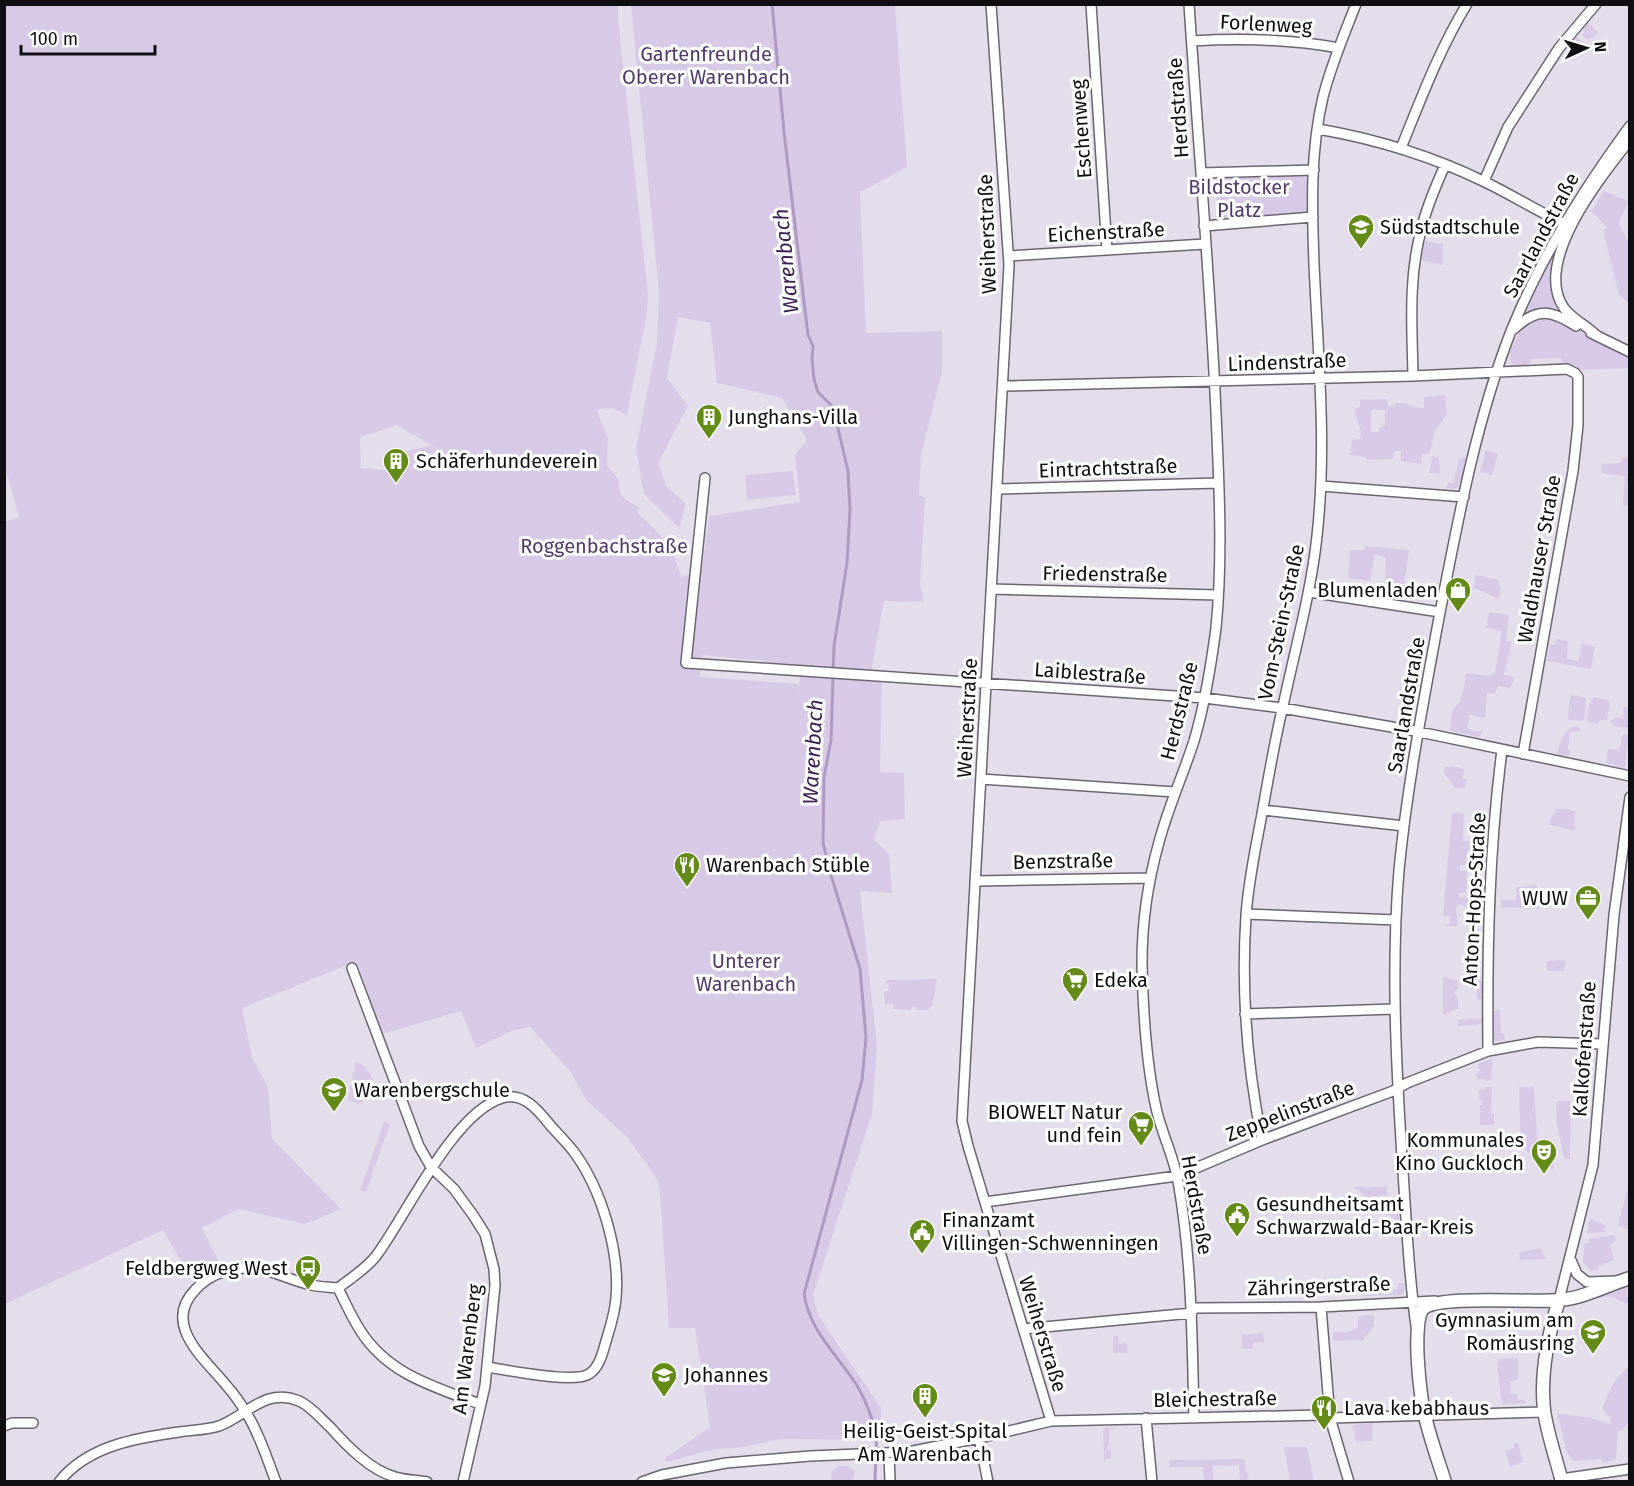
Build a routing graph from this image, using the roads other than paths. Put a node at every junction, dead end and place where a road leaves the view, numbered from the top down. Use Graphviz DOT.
graph roads {
  1 [pos="991,4"];
  2 [pos="1091,4"];
  3 [pos="1190,4"];
  4 [pos="1356,4"];
  5 [pos="1467,4"];
  6 [pos="1596,4"];
  7 [pos="1192,41"];
  8 [pos="1339,48"];
  9 [pos="1629,126"];
  10 [pos="1318,129"];
  11 [pos="1629,140"];
  12 [pos="1401,148"];
  13 [pos="1445,165"];
  14 [pos="1314,170"];
  15 [pos="1201,173"];
  16 [pos="1484,181"];
  17 [pos="1313,217"];
  18 [pos="1563,223"];
  19 [pos="1204,226"];
  20 [pos="1205,244"];
  21 [pos="1107,250"];
  22 [pos="1009,256"];
  23 [pos="1511,333"];
  24 [pos="1596,335"];
  25 [pos="1629,352"];
  26 [pos="1572,371"];
  27 [pos="1498,372"];
  28 [pos="1413,376"];
  29 [pos="1319,379"];
  30 [pos="1214,382"];
  31 [pos="1003,386"];
  32 [pos="705,478"];
  33 [pos="1218,483"];
  34 [pos="1321,486"];
  35 [pos="998,489"];
  36 [pos="1464,497"];
  37 [pos="991,590"];
  38 [pos="1309,592"];
  39 [pos="1218,595"];
  40 [pos="1440,612"];
  41 [pos="987,684"];
  42 [pos="1204,698"];
  43 [pos="1282,708"];
  44 [pos="1418,731"];
  45 [pos="1502,750"];
  46 [pos="1522,754"];
  47 [pos="1629,776"];
  48 [pos="981,779"];
  49 [pos="1175,792"];
  50 [pos="1629,797"];
  51 [pos="1263,810"];
  52 [pos="1404,826"];
  53 [pos="1150,878"];
  54 [pos="976,881"];
  55 [pos="1246,914"];
  56 [pos="1396,920"];
  57 [pos="352,968"];
  58 [pos="1394,1009"];
  59 [pos="1245,1014"];
  60 [pos="1604,1044"];
  61 [pos="1488,1051"];
  62 [pos="1398,1087"];
  63 [pos="1262,1140"];
  64 [pos="431,1167"];
  65 [pos="1177,1176"];
  66 [pos="985,1202"];
  67 [pos="1570,1258"];
  68 [pos="1623,1280"];
  69 [pos="338,1288"];
  70 [pos="1558,1300"];
  71 [pos="1412,1301"];
  72 [pos="1447,1301"];
  73 [pos="1321,1307"];
  74 [pos="1192,1311"];
  75 [pos="1023,1329"];
  76 [pos="1416,1330"];
  77 [pos="487,1368"];
  78 [pos="480,1404"];
  79 [pos="246,1412"];
  80 [pos="1544,1412"];
  81 [pos="1424,1415"];
  82 [pos="1194,1417"];
  83 [pos="1330,1418"];
  84 [pos="1146,1419"];
  85 [pos="1051,1421"];
  86 [pos="33,1424"];
  87 [pos="4,1426"];
  88 [pos="979,1438"];
  89 [pos="885,1454"];
  90 [pos="1629,1469"];
  91 [pos="1562,1480"];
  92 [pos="59,1482"];
  93 [pos="276,1482"];
  94 [pos="427,1482"];
  95 [pos="463,1482"];
  96 [pos="642,1482"];
  97 [pos="890,1482"];
  98 [pos="988,1482"];
  99 [pos="1152,1482"];
  100 [pos="1349,1482"];
  101 [pos="1445,1482"];
  1 -- 22 [label="street, Weiherstraße"];
  2 -- 21 [label="street, Eschenweg"];
  3 -- 7 [label="street, Herdstraße"];
  4 -- 8 [label="street, Vom-Stein-Straße"];
  5 -- 12 [label="street"];
  6 -- 16 [label="street"];
  7 -- 8 [label="street, Forlenweg"];
  7 -- 15 [label="street, Herdstraße"];
  8 -- 10 [label="street, Vom-Stein-Straße"];
  9 -- 18 [label="street, Saarlandstraße"];
  10 -- 12 [label="street"];
  10 -- 14 [label="street, Vom-Stein-Straße"];
  11 -- 24 [label="street, Saarlandstraße"];
  12 -- 13 [label="street"];
  13 -- 16 [label="street"];
  13 -- 28 [label="street"];
  14 -- 15 [label="street"];
  14 -- 17 [label="street, Vom-Stein-Straße"];
  15 -- 19 [label="street, Herdstraße"];
  16 -- 18 [label="street"];
  17 -- 19 [label="street"];
  17 -- 29 [label="street, Vom-Stein-Straße"];
  18 -- 23 [label="street, Saarlandstraße"];
  19 -- 20 [label="street, Herdstraße"];
  20 -- 21 [label="street, Eichenstraße"];
  20 -- 30 [label="street, Herdstraße"];
  21 -- 22 [label="street, Eichenstraße"];
  22 -- 31 [label="street, Weiherstraße"];
  23 -- 24 [label="street"];
  23 -- 27 [label="street, Saarlandstraße"];
  24 -- 25 [label="street"];
  26 -- 27 [label="street, Lindenstraße"];
  26 -- 46 [label="street, Waldhauser Straße"];
  27 -- 28 [label="street, Lindenstraße"];
  27 -- 36 [label="street, Saarlandstraße"];
  28 -- 29 [label="street, Lindenstraße"];
  29 -- 30 [label="street, Lindenstraße"];
  29 -- 34 [label="street, Vom-Stein-Straße"];
  30 -- 31 [label="street, Lindenstraße"];
  30 -- 33 [label="street, Herdstraße"];
  31 -- 35 [label="street, Weiherstraße"];
  32 -- 41 [label="street, Laiblestraße"];
  33 -- 35 [label="street, Eintrachtstraße"];
  33 -- 39 [label="street, Herdstraße"];
  34 -- 36 [label="street"];
  34 -- 38 [label="street, Vom-Stein-Straße"];
  35 -- 37 [label="street, Weiherstraße"];
  36 -- 40 [label="street, Saarlandstraße"];
  37 -- 39 [label="street, Friedenstraße"];
  37 -- 41 [label="street, Weiherstraße"];
  38 -- 40 [label="street"];
  38 -- 43 [label="street, Vom-Stein-Straße"];
  39 -- 42 [label="street, Herdstraße"];
  40 -- 44 [label="street, Saarlandstraße"];
  41 -- 42 [label="street, Laiblestraße"];
  41 -- 48 [label="street, Weiherstraße"];
  42 -- 43 [label="street, Laiblestraße"];
  42 -- 49 [label="street, Herdstraße"];
  43 -- 44 [label="street, Laiblestraße"];
  43 -- 51 [label="street, Vom-Stein-Straße"];
  44 -- 45 [label="street, Laiblestraße"];
  44 -- 52 [label="street, Saarlandstraße"];
  45 -- 46 [label="street, Laiblestraße"];
  45 -- 61 [label="street, Anton-Hops-Straße"];
  46 -- 47 [label="street, Laiblestraße"];
  48 -- 49 [label="street"];
  48 -- 54 [label="street, Weiherstraße"];
  49 -- 53 [label="street, Herdstraße"];
  50 -- 60 [label="street, Kalkofenstraße"];
  51 -- 52 [label="street"];
  51 -- 55 [label="street, Vom-Stein-Straße"];
  52 -- 56 [label="street, Saarlandstraße"];
  53 -- 54 [label="street, Benzstraße"];
  53 -- 65 [label="street, Herdstraße"];
  54 -- 66 [label="street, Weiherstraße"];
  55 -- 56 [label="street"];
  55 -- 59 [label="street, Vom-Stein-Straße"];
  56 -- 58 [label="street, Saarlandstraße"];
  57 -- 64 [label="street, Am Warenberg"];
  58 -- 59 [label="street"];
  58 -- 62 [label="street, Saarlandstraße"];
  59 -- 63 [label="street, Vom-Stein-Straße"];
  60 -- 61 [label="street, Zeppelinstraße"];
  60 -- 67 [label="street, Kalkofenstraße"];
  61 -- 62 [label="street, Zeppelinstraße"];
  62 -- 63 [label="street, Zeppelinstraße"];
  62 -- 71 [label="street, Saarlandstraße"];
  63 -- 65 [label="street, Zeppelinstraße"];
  64 -- 69 [label="street"];
  64 -- 77 [label="street, Am Warenberg"];
  64 -- 77 [label="street"];
  65 -- 66 [label="street, Zeppelinstraße"];
  65 -- 74 [label="street, Herdstraße"];
  66 -- 75 [label="street, Weiherstraße"];
  67 -- 68 [label="street"];
  67 -- 70 [label="street, Kalkofenstraße"];
  68 -- 70 [label="main road, Zähringerstraße"];
  69 -- 78 [label="street"];
  69 -- 79 [label="street"];
  70 -- 72 [label="main road, Zähringerstraße"];
  70 -- 80 [label="main road"];
  71 -- 72 [label="street, Zähringerstraße"];
  71 -- 73 [label="street, Zähringerstraße"];
  71 -- 76 [label="street, Saarlandstraße"];
  72 -- 76 [label="main road, Zähringerstraße"];
  73 -- 74 [label="street, Zähringerstraße"];
  73 -- 83 [label="street"];
  74 -- 75 [label="street, Zähringerstraße"];
  74 -- 82 [label="street, Herdstraße"];
  75 -- 85 [label="street, Weiherstraße"];
  76 -- 81 [label="main road"];
  77 -- 78 [label="street, Am Warenberg"];
  78 -- 95 [label="street, Am Warenberg"];
  79 -- 92 [label="street"];
  79 -- 93 [label="street"];
  79 -- 94 [label="street"];
  80 -- 81 [label="street, Bleichestraße"];
  80 -- 91 [label="main road"];
  81 -- 83 [label="street, Bleichestraße"];
  81 -- 101 [label="main road"];
  82 -- 83 [label="street, Bleichestraße"];
  82 -- 84 [label="street, Bleichestraße"];
  83 -- 100 [label="street"];
  84 -- 85 [label="street, Bleichestraße"];
  84 -- 99 [label="street"];
  85 -- 88 [label="street, Bleichestraße"];
  86 -- 87 [label="street"];
  88 -- 89 [label="street, Bleichestraße"];
  88 -- 98 [label="street"];
  89 -- 96 [label="street"];
  89 -- 97 [label="street"];
  90 -- 91 [label="street"];
}
